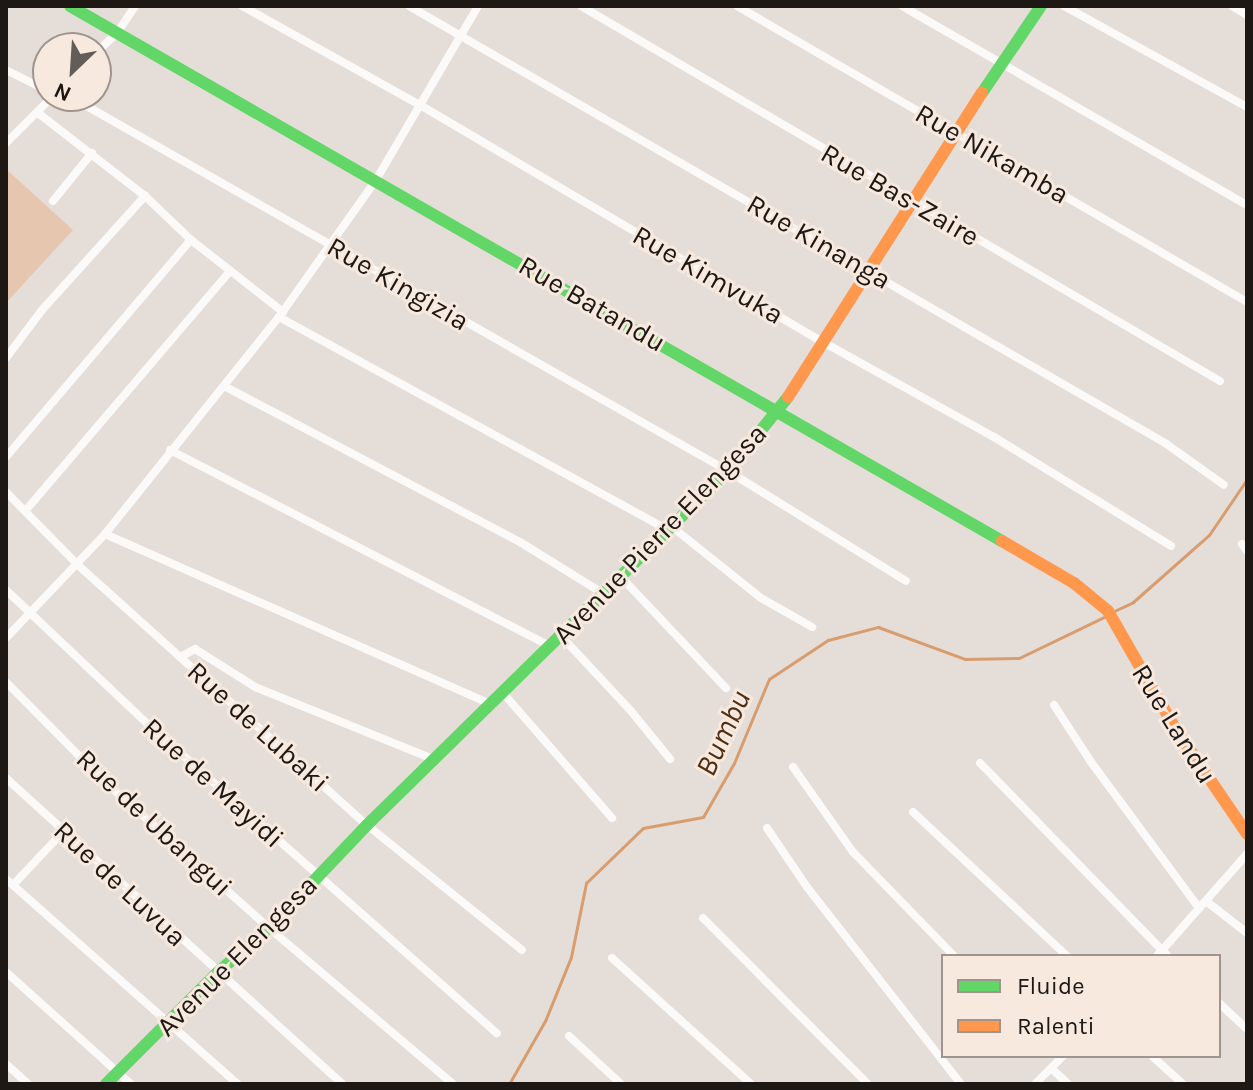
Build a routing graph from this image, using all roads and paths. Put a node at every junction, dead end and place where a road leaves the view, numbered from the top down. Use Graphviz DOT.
graph roads {
  1 [pos="70,6"];
  2 [pos="135,6"];
  3 [pos="242,6"];
  4 [pos="409,6"];
  5 [pos="478,6"];
  6 [pos="581,6"];
  7 [pos="737,6"];
  8 [pos="902,6"];
  9 [pos="1041,6"];
  10 [pos="1064,6"];
  11 [pos="1232,6"];
  12 [pos="1247,15"];
  13 [pos="117,33"];
  14 [pos="461,35"];
  15 [pos="112,38"];
  16 [pos="1001,62"];
  17 [pos="6,70"];
  18 [pos="32,83"];
  19 [pos="420,105"];
  20 [pos="1247,107"];
  21 [pos="97,112"];
  22 [pos="38,113"];
  23 [pos="955,132"];
  24 [pos="6,143"];
  25 [pos="92,153"];
  26 [pos="376,180"];
  27 [pos="145,196"];
  28 [pos="53,201"];
  29 [pos="911,202"];
  30 [pos="1247,205"];
  31 [pos="191,240"];
  32 [pos="330,244"];
  33 [pos="230,271"];
  34 [pos="868,271"];
  35 [pos="1247,302"];
  36 [pos="281,314"];
  37 [pos="823,342"];
  38 [pos="6,358"];
  39 [pos="1220,381"];
  40 [pos="224,386"];
  41 [pos="779,411"];
  42 [pos="170,450"];
  43 [pos="6,457"];
  44 [pos="728,471"];
  45 [pos="1224,485"];
  46 [pos="6,492"];
  47 [pos="26,510"];
  48 [pos="670,528"];
  49 [pos="105,534"];
  50 [pos="1171,546"];
  51 [pos="79,566"];
  52 [pos="621,577"];
  53 [pos="906,581"];
  54 [pos="6,590"];
  55 [pos="604,594"];
  56 [pos="32,614"];
  57 [pos="1110,615"];
  58 [pos="812,627"];
  59 [pos="561,636"];
  60 [pos="6,638"];
  61 [pos="550,646"];
  62 [pos="180,657"];
  63 [pos="6,682"];
  64 [pos="726,688"];
  65 [pos="503,693"];
  66 [pos="490,704"];
  67 [pos="1054,705"];
  68 [pos="433,759"];
  69 [pos="670,759"];
  70 [pos="980,763"];
  71 [pos="793,767"];
  72 [pos="6,778"];
  73 [pos="913,812"];
  74 [pos="612,818"];
  75 [pos="367,825"];
  76 [pos="767,828"];
  77 [pos="63,832"];
  78 [pos="1247,834"];
  79 [pos="1247,854"];
  80 [pos="317,877"];
  81 [pos="9,883"];
  82 [pos="1202,904"];
  83 [pos="703,918"];
  84 [pos="269,928"];
  85 [pos="1247,933"];
  86 [pos="522,950"];
  87 [pos="952,954"];
  88 [pos="1065,954"];
  89 [pos="1162,954"];
  90 [pos="612,958"];
  91 [pos="6,972"];
  92 [pos="217,973"];
  93 [pos="1221,1005"];
  94 [pos="169,1024"];
  95 [pos="1247,1029"];
  96 [pos="497,1033"];
  97 [pos="569,1036"];
  98 [pos="1060,1058"];
  99 [pos="1154,1058"];
  100 [pos="6,1064"];
  101 [pos="1052,1069"];
  102 [pos="118,1072"];
  103 [pos="28,1084"];
  104 [pos="106,1084"];
  105 [pos="131,1084"];
  106 [pos="238,1084"];
  107 [pos="342,1084"];
  108 [pos="453,1084"];
  109 [pos="621,1084"];
  110 [pos="751,1084"];
  111 [pos="868,1084"];
  112 [pos="961,1084"];
  113 [pos="1035,1084"];
  114 [pos="1068,1084"];
  115 [pos="1183,1084"];
  1 -- 13 [label="street, Rue Batandu"];
  2 -- 13 [label="street"];
  3 -- 19 [label="street, Rue Kimvuka"];
  4 -- 14 [label="street, Rue Kinanga"];
  5 -- 14 [label="street"];
  6 -- 29 [label="street, Rue Bas-Zaire"];
  7 -- 23 [label="street, Rue Nikamba"];
  8 -- 16 [label="street"];
  9 -- 16 [label="street, Avenue Pierre Elengesa"];
  10 -- 20 [label="street"];
  11 -- 12 [label="street"];
  13 -- 15 [label="street"];
  13 -- 26 [label="street, Rue Batandu"];
  14 -- 19 [label="street"];
  14 -- 34 [label="street, Rue Kinanga"];
  16 -- 23 [label="street, Avenue Pierre Elengesa"];
  16 -- 30 [label="street"];
  17 -- 18 [label="street"];
  19 -- 26 [label="street"];
  19 -- 37 [label="street, Rue Kimvuka"];
  21 -- 32 [label="street, Rue Kingizia"];
  22 -- 24 [label="street"];
  22 -- 25 [label="street"];
  23 -- 29 [label="street, Avenue Pierre Elengesa"];
  23 -- 35 [label="street, Rue Nikamba"];
  25 -- 27 [label="street"];
  25 -- 28 [label="street"];
  26 -- 32 [label="street"];
  26 -- 41 [label="street, Rue Batandu"];
  27 -- 31 [label="street"];
  27 -- 38 [label="street"];
  29 -- 34 [label="street, Avenue Pierre Elengesa"];
  29 -- 39 [label="street, Rue Bas-Zaire"];
  31 -- 33 [label="street"];
  31 -- 43 [label="street"];
  32 -- 36 [label="street"];
  32 -- 44 [label="street, Rue Kingizia"];
  33 -- 36 [label="street"];
  33 -- 47 [label="street"];
  34 -- 37 [label="street, Avenue Pierre Elengesa"];
  34 -- 45 [label="street, Rue Kinanga"];
  36 -- 40 [label="street"];
  36 -- 48 [label="street"];
  37 -- 41 [label="street, Avenue Pierre Elengesa"];
  37 -- 50 [label="street, Rue Kimvuka"];
  40 -- 42 [label="street"];
  40 -- 55 [label="street"];
  41 -- 44 [label="street, Avenue Pierre Elengesa"];
  41 -- 57 [label="street, Rue Batandu"];
  42 -- 49 [label="street"];
  42 -- 61 [label="street"];
  44 -- 48 [label="street, Avenue Pierre Elengesa"];
  44 -- 53 [label="street, Rue Kingizia"];
  46 -- 47 [label="street, Rue de Lubaki"];
  47 -- 51 [label="street, Rue de Lubaki"];
  48 -- 52 [label="street, Avenue Pierre Elengesa"];
  48 -- 58 [label="street"];
  49 -- 51 [label="street"];
  49 -- 66 [label="street"];
  51 -- 56 [label="street"];
  51 -- 62 [label="street, Rue de Lubaki"];
  52 -- 55 [label="street, Avenue Pierre Elengesa"];
  52 -- 64 [label="street"];
  54 -- 56 [label="street, Rue de Mayidi"];
  55 -- 59 [label="street, Avenue Pierre Elengesa"];
  56 -- 60 [label="street"];
  56 -- 80 [label="street, Rue de Mayidi"];
  57 -- 78 [label="street, Rue Landu"];
  59 -- 61 [label="street, Avenue Pierre Elengesa"];
  59 -- 69 [label="street"];
  61 -- 65 [label="street, Avenue Pierre Elengesa"];
  62 -- 68 [label="street"];
  62 -- 75 [label="street, Rue de Lubaki"];
  63 -- 84 [label="street, Rue de Ubangui"];
  65 -- 66 [label="street, Avenue Pierre Elengesa"];
  65 -- 74 [label="street"];
  66 -- 68 [label="street, Avenue Pierre Elengesa"];
  67 -- 82 [label="street"];
  68 -- 75 [label="street, Avenue Pierre Elengesa"];
  70 -- 89 [label="street"];
  71 -- 87 [label="street"];
  72 -- 77 [label="street, Rue de Luvua"];
  73 -- 88 [label="street"];
  75 -- 80 [label="street, Avenue Elengesa"];
  75 -- 86 [label="street, Rue de Lubaki"];
  76 -- 112 [label="street"];
  77 -- 81 [label="street"];
  77 -- 92 [label="street, Rue de Luvua"];
  79 -- 82 [label="street"];
  80 -- 84 [label="street, Avenue Elengesa"];
  80 -- 96 [label="street, Rue de Mayidi"];
  81 -- 94 [label="street"];
  82 -- 85 [label="street"];
  82 -- 89 [label="street"];
  83 -- 111 [label="street"];
  84 -- 92 [label="street, Avenue Elengesa"];
  84 -- 108 [label="street, Rue de Ubangui"];
  90 -- 110 [label="street"];
  91 -- 102 [label="street"];
  92 -- 94 [label="street, Avenue Elengesa"];
  92 -- 107 [label="street, Rue de Luvua"];
  93 -- 95 [label="street"];
  94 -- 102 [label="street, Avenue Elengesa"];
  94 -- 106 [label="street"];
  97 -- 109 [label="street"];
  98 -- 101 [label="street"];
  99 -- 115 [label="street"];
  100 -- 103 [label="street"];
  101 -- 113 [label="street"];
  101 -- 114 [label="street"];
  102 -- 104 [label="street, Avenue Elengesa"];
  102 -- 105 [label="street"];
}
